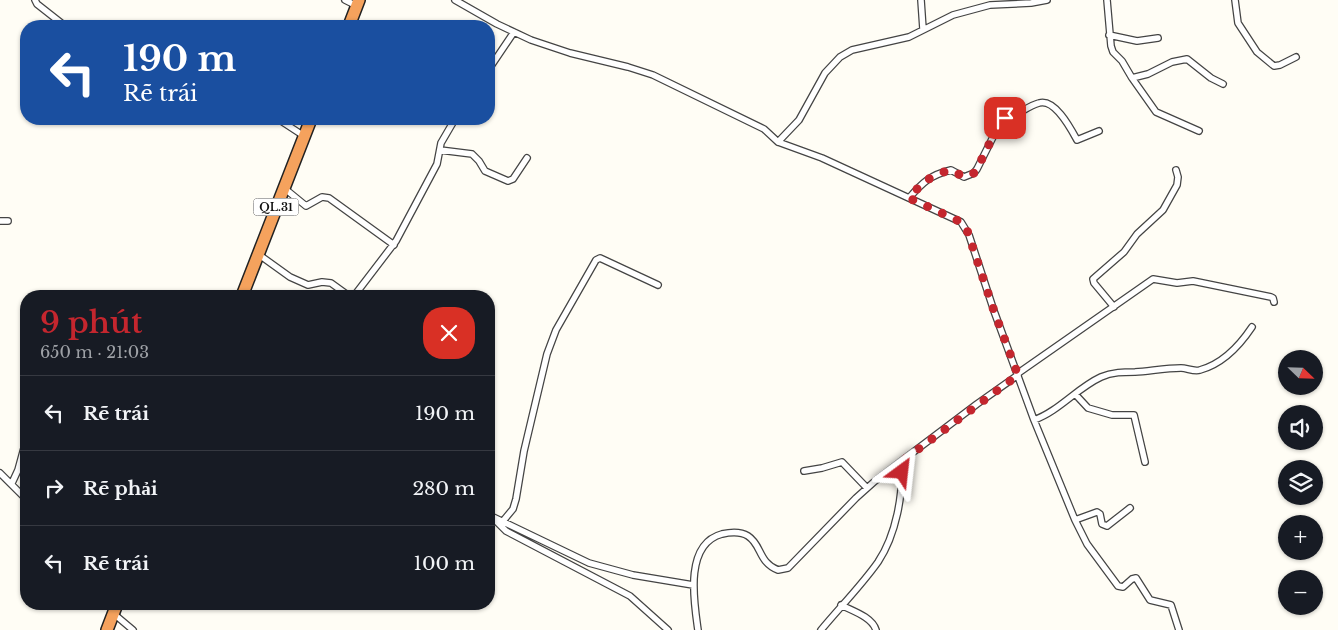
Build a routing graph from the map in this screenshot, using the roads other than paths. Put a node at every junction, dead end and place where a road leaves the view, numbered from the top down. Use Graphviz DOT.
graph roads {
  1 [pos="35,0"];
  2 [pos="346,0"];
  3 [pos="455,0"];
  4 [pos="921,0"];
  5 [pos="1047,0"];
  6 [pos="1107,0"];
  7 [pos="1235,0"];
  8 [pos="358,3"];
  9 [pos="57,20"];
  10 [pos="351,20"];
  11 [pos="492,20"];
  12 [pos="495,22"];
  13 [pos="923,29"];
  14 [pos="514,32"];
  15 [pos="1109,36"];
  16 [pos="1158,38"];
  17 [pos="1296,57"];
  18 [pos="495,60"];
  19 [pos="1132,78"];
  20 [pos="1223,84"];
  21 [pos="287,125"];
  22 [pos="309,125"];
  23 [pos="452,125"];
  24 [pos="1098,131"];
  25 [pos="1199,131"];
  26 [pos="304,136"];
  27 [pos="778,142"];
  28 [pos="440,150"];
  29 [pos="527,158"];
  30 [pos="1176,170"];
  31 [pos="284,188"];
  32 [pos="909,198"];
  33 [pos="0,221"];
  34 [pos="8,221"];
  35 [pos="394,245"];
  36 [pos="258,254"];
  37 [pos="658,284"];
  38 [pos="244,290"];
  39 [pos="340,290"];
  40 [pos="359,290"];
  41 [pos="1274,302"];
  42 [pos="1114,306"];
  43 [pos="1252,327"];
  44 [pos="1017,375"];
  45 [pos="1075,394"];
  46 [pos="1034,420"];
  47 [pos="901,462"];
  48 [pos="1145,462"];
  49 [pos="20,463"];
  50 [pos="804,471"];
  51 [pos="0,472"];
  52 [pos="12,483"];
  53 [pos="867,488"];
  54 [pos="20,492"];
  55 [pos="1130,508"];
  56 [pos="495,518"];
  57 [pos="495,520"];
  58 [pos="1075,520"];
  59 [pos="503,521"];
  60 [pos="693,585"];
  61 [pos="841,606"];
  62 [pos="116,610"];
  63 [pos="117,610"];
  64 [pos="107,630"];
  65 [pos="133,630"];
  66 [pos="668,630"];
  67 [pos="698,630"];
  68 [pos="821,630"];
  69 [pos="876,630"];
  70 [pos="1179,630"];
  1 -- 9 [label="street"];
  2 -- 8 [label="street"];
  3 -- 11 [label="street"];
  4 -- 13 [label="street"];
  5 -- 13 [label="street"];
  6 -- 15 [label="street"];
  7 -- 17 [label="street"];
  8 -- 10 [label="highway"];
  12 -- 14 [label="street"];
  13 -- 27 [label="street"];
  14 -- 18 [label="street"];
  14 -- 27 [label="street"];
  15 -- 16 [label="street"];
  15 -- 19 [label="street"];
  19 -- 20 [label="street"];
  19 -- 25 [label="street"];
  21 -- 26 [label="street"];
  22 -- 26 [label="highway, QL.31"];
  23 -- 28 [label="street"];
  24 -- 32 [label="street"];
  26 -- 31 [label="highway, QL.31"];
  27 -- 32 [label="street"];
  28 -- 29 [label="street"];
  28 -- 35 [label="street"];
  30 -- 42 [label="street"];
  31 -- 35 [label="street"];
  31 -- 36 [label="highway, QL.31"];
  32 -- 44 [label="street"];
  33 -- 34 [label="street"];
  35 -- 40 [label="street"];
  36 -- 38 [label="highway, QL.31"];
  36 -- 39 [label="street"];
  37 -- 59 [label="street"];
  41 -- 42 [label="street"];
  42 -- 44 [label="street"];
  43 -- 45 [label="street"];
  44 -- 46 [label="street"];
  44 -- 47 [label="street"];
  45 -- 46 [label="street"];
  45 -- 48 [label="street"];
  46 -- 58 [label="street"];
  47 -- 53 [label="street"];
  47 -- 61 [label="street"];
  49 -- 52 [label="street"];
  50 -- 53 [label="street"];
  51 -- 52 [label="street"];
  52 -- 54 [label="street"];
  53 -- 60 [label="street"];
  55 -- 58 [label="street"];
  56 -- 59 [label="street"];
  57 -- 66 [label="street"];
  58 -- 70 [label="street"];
  59 -- 60 [label="street"];
  60 -- 67 [label="street"];
  61 -- 68 [label="street"];
  61 -- 69 [label="street"];
  62 -- 64 [label="highway"];
  63 -- 65 [label="street"];
}
